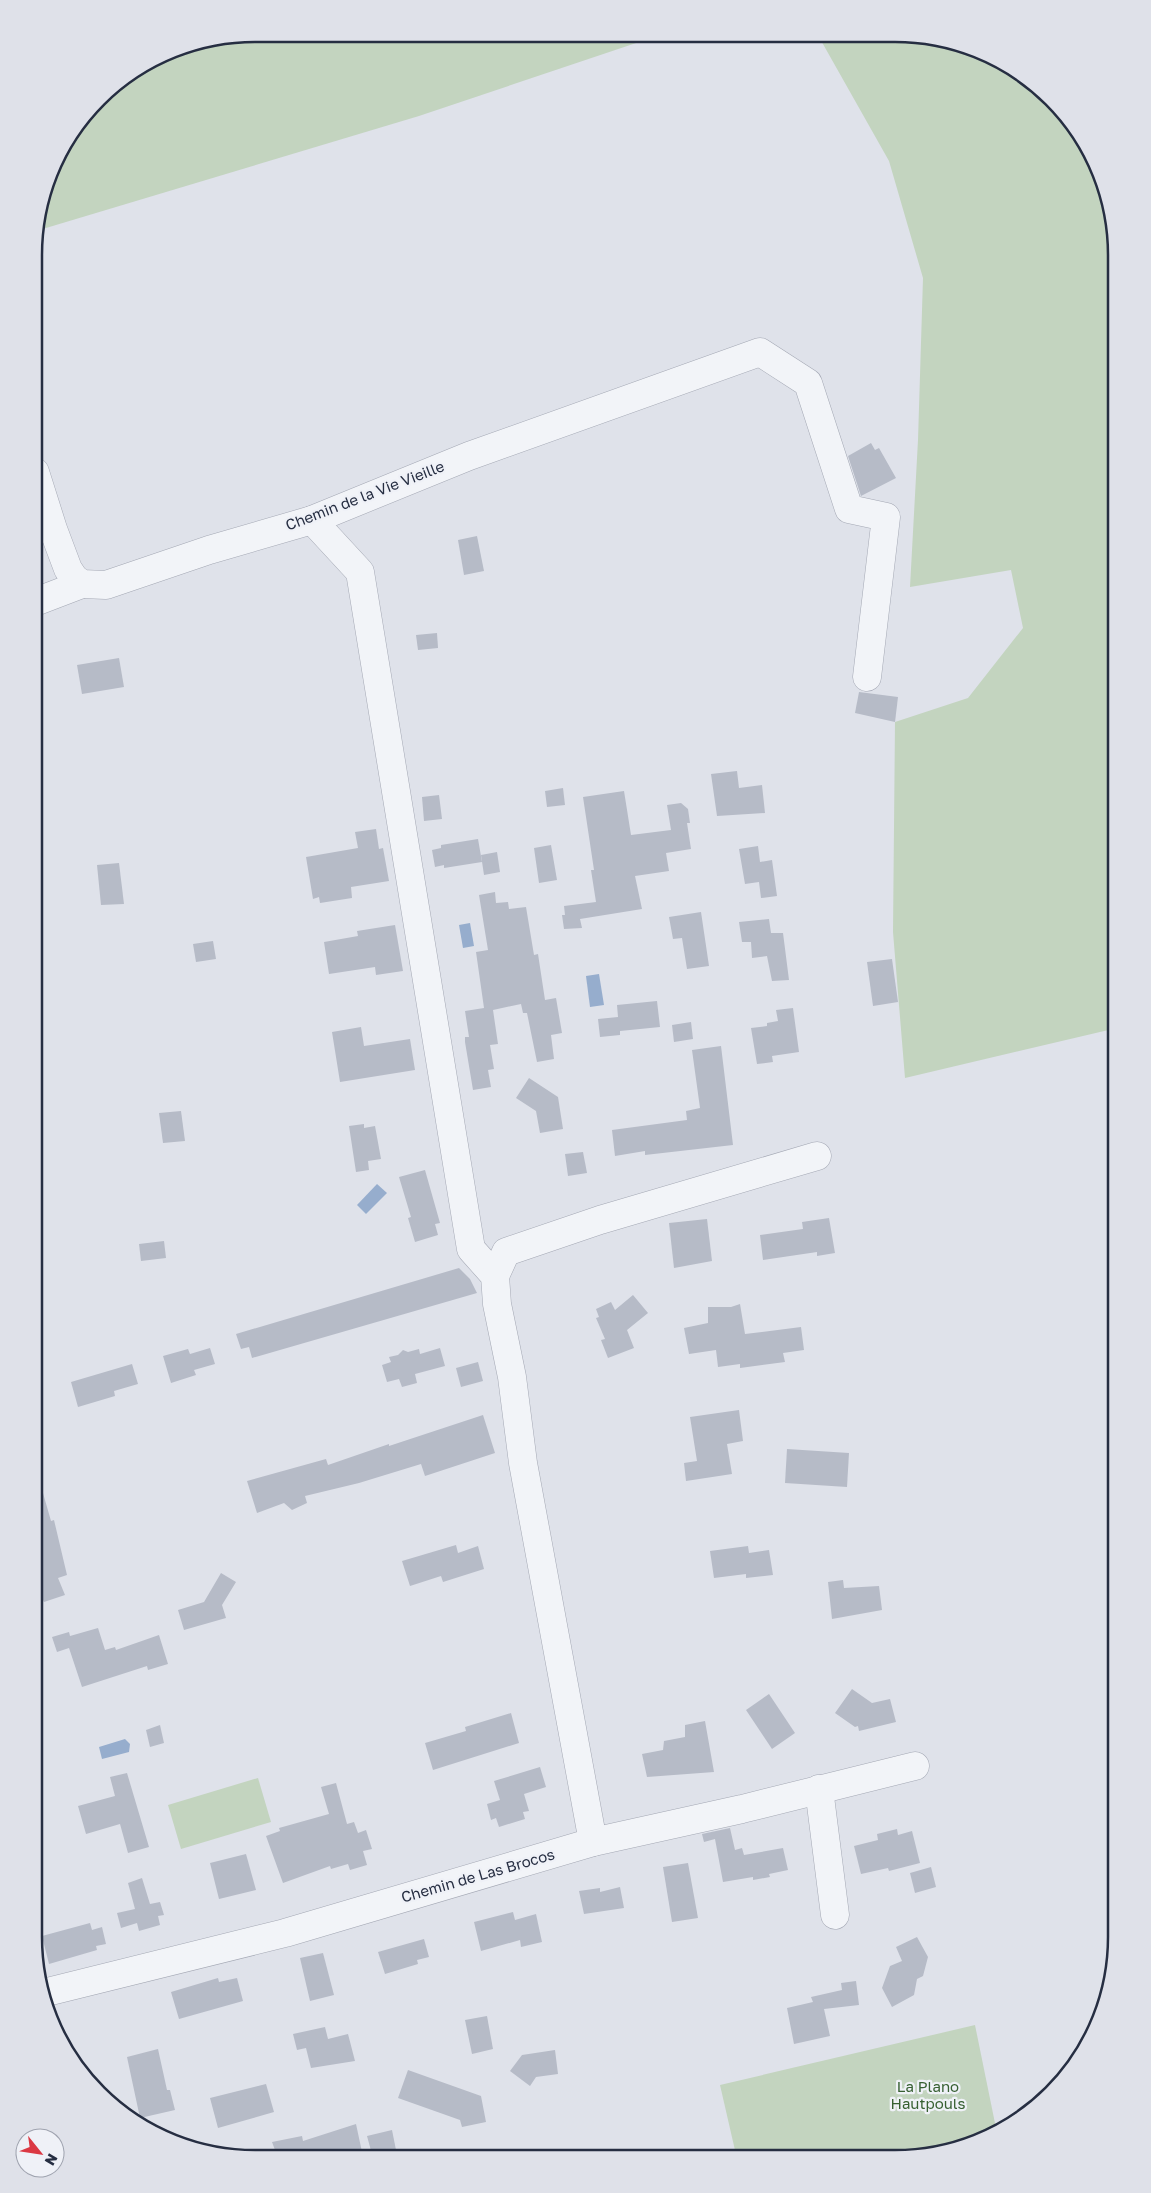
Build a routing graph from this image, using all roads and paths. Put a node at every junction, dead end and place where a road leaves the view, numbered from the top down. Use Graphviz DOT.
graph roads {
  1 [pos="42,494"];
  2 [pos="312,520"];
  3 [pos="82,584"];
  4 [pos="42,599"];
  5 [pos="867,678"];
  6 [pos="817,1156"];
  7 [pos="495,1276"];
  8 [pos="915,1766"];
  9 [pos="819,1790"];
  10 [pos="593,1842"];
  11 [pos="835,1915"];
  12 [pos="50,1991"];
  1 -- 3 [label="street"];
  2 -- 3 [label="street, Chemin de la Vie Vieille"];
  2 -- 5 [label="street, Chemin de la Vie Vieille"];
  2 -- 7 [label="street"];
  3 -- 4 [label="street"];
  6 -- 7 [label="street"];
  7 -- 10 [label="street"];
  8 -- 9 [label="street, Chemin de Las Brocos"];
  9 -- 10 [label="street, Chemin de Las Brocos"];
  9 -- 11 [label="street"];
  10 -- 12 [label="street, Chemin de Las Brocos"];
}
